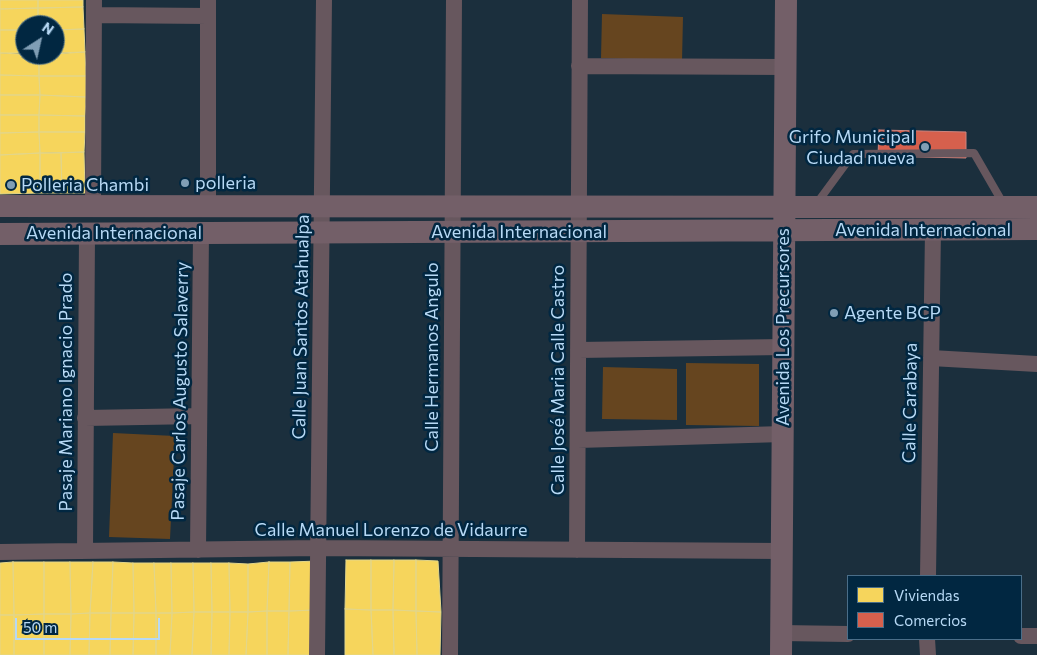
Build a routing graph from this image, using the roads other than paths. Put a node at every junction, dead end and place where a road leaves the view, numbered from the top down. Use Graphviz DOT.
graph roads {
  1 [pos="324,0"];
  2 [pos="454,0"];
  3 [pos="580,0"];
  4 [pos="786,0"];
  5 [pos="94,7"];
  6 [pos="208,8"];
  7 [pos="579,66"];
  8 [pos="785,66"];
  9 [pos="0,206"];
  10 [pos="93,206"];
  11 [pos="208,206"];
  12 [pos="322,206"];
  13 [pos="452,206"];
  14 [pos="579,206"];
  15 [pos="784,207"];
  16 [pos="815,207"];
  17 [pos="1005,207"];
  18 [pos="1037,207"];
  19 [pos="1037,229"];
  20 [pos="933,230"];
  21 [pos="579,231"];
  22 [pos="784,231"];
  23 [pos="322,232"];
  24 [pos="453,232"];
  25 [pos="86,233"];
  26 [pos="201,233"];
  27 [pos="0,234"];
  28 [pos="783,347"];
  29 [pos="578,350"];
  30 [pos="931,358"];
  31 [pos="1037,364"];
  32 [pos="199,416"];
  33 [pos="85,418"];
  34 [pos="783,434"];
  35 [pos="578,440"];
  36 [pos="319,548"];
  37 [pos="450,549"];
  38 [pos="198,550"];
  39 [pos="577,550"];
  40 [pos="85,551"];
  41 [pos="782,551"];
  42 [pos="0,552"];
  43 [pos="928,575"];
  44 [pos="847,634"];
  45 [pos="1022,636"];
  46 [pos="1037,636"];
  47 [pos="927,640"];
  48 [pos="781,644"];
  49 [pos="317,655"];
  50 [pos="450,655"];
  51 [pos="928,655"];
  1 -- 12 [label="street, Calle Juan Santos Atahualpa"];
  2 -- 13 [label="street, Calle Hermanos Angulo"];
  3 -- 7 [label="street, Calle José Maria Calle Castro"];
  4 -- 8 [label="main road, Avenida Los Precursores"];
  5 -- 6 [label="street"];
  5 -- 10 [label="street"];
  6 -- 11 [label="street"];
  7 -- 8 [label="street"];
  7 -- 14 [label="street, Calle José Maria Calle Castro"];
  8 -- 15 [label="main road, Avenida Los Precursores"];
  9 -- 10 [label="main road, Avenida Internacional"];
  10 -- 11 [label="main road, Avenida Internacional"];
  11 -- 12 [label="main road, Avenida Internacional"];
  12 -- 13 [label="main road, Avenida Internacional"];
  12 -- 23 [label="street, Calle Juan Santos Atahualpa"];
  13 -- 14 [label="main road, Avenida Internacional"];
  13 -- 24 [label="street, Calle Hermanos Angulo"];
  14 -- 15 [label="main road, Avenida Internacional"];
  14 -- 21 [label="street, Calle José Maria Calle Castro"];
  15 -- 16 [label="main road, Avenida Internacional"];
  15 -- 22 [label="main road, Avenida Los Precursores"];
  16 -- 17 [label="main road, Avenida Internacional"];
  16 -- 17 [label="lane"];
  17 -- 18 [label="main road, Avenida Internacional"];
  19 -- 20 [label="main road, Avenida Internacional"];
  20 -- 22 [label="main road, Avenida Internacional"];
  20 -- 30 [label="street, Calle Carabaya"];
  21 -- 22 [label="main road, Avenida Internacional"];
  21 -- 24 [label="main road, Avenida Internacional"];
  21 -- 29 [label="street, Calle José Maria Calle Castro"];
  22 -- 28 [label="main road, Avenida Los Precursores"];
  23 -- 24 [label="main road, Avenida Internacional"];
  23 -- 26 [label="main road, Avenida Internacional"];
  23 -- 36 [label="street, Calle Juan Santos Atahualpa"];
  24 -- 37 [label="street, Calle Hermanos Angulo"];
  25 -- 26 [label="main road, Avenida Internacional"];
  25 -- 27 [label="main road, Avenida Internacional"];
  25 -- 33 [label="street, Pasaje Mariano Ignacio Prado"];
  26 -- 32 [label="street, Pasaje Carlos Augusto Salaverry"];
  28 -- 29 [label="street"];
  28 -- 34 [label="main road, Avenida Los Precursores"];
  29 -- 35 [label="street, Calle José Maria Calle Castro"];
  30 -- 31 [label="street"];
  30 -- 43 [label="street, Calle Carabaya"];
  32 -- 33 [label="street"];
  32 -- 38 [label="street, Pasaje Carlos Augusto Salaverry"];
  33 -- 40 [label="street, Pasaje Mariano Ignacio Prado"];
  34 -- 35 [label="street"];
  34 -- 41 [label="main road, Avenida Los Precursores"];
  35 -- 39 [label="street, Calle José Maria Calle Castro"];
  36 -- 37 [label="street, Calle Manuel Lorenzo de Vidaurre"];
  36 -- 38 [label="street, Calle Manuel Lorenzo de Vidaurre"];
  36 -- 49 [label="street, Calle Juan Santos Atahualpa"];
  37 -- 39 [label="street, Calle Manuel Lorenzo de Vidaurre"];
  37 -- 50 [label="street, Calle Hermanos Angulo"];
  38 -- 40 [label="street, Calle Manuel Lorenzo de Vidaurre"];
  39 -- 41 [label="street, Calle Manuel Lorenzo de Vidaurre"];
  40 -- 42 [label="street, Calle Manuel Lorenzo de Vidaurre"];
  41 -- 48 [label="main road, Avenida Los Precursores"];
  44 -- 48 [label="street"];
  45 -- 46 [label="street"];
  47 -- 51 [label="street"];
}
